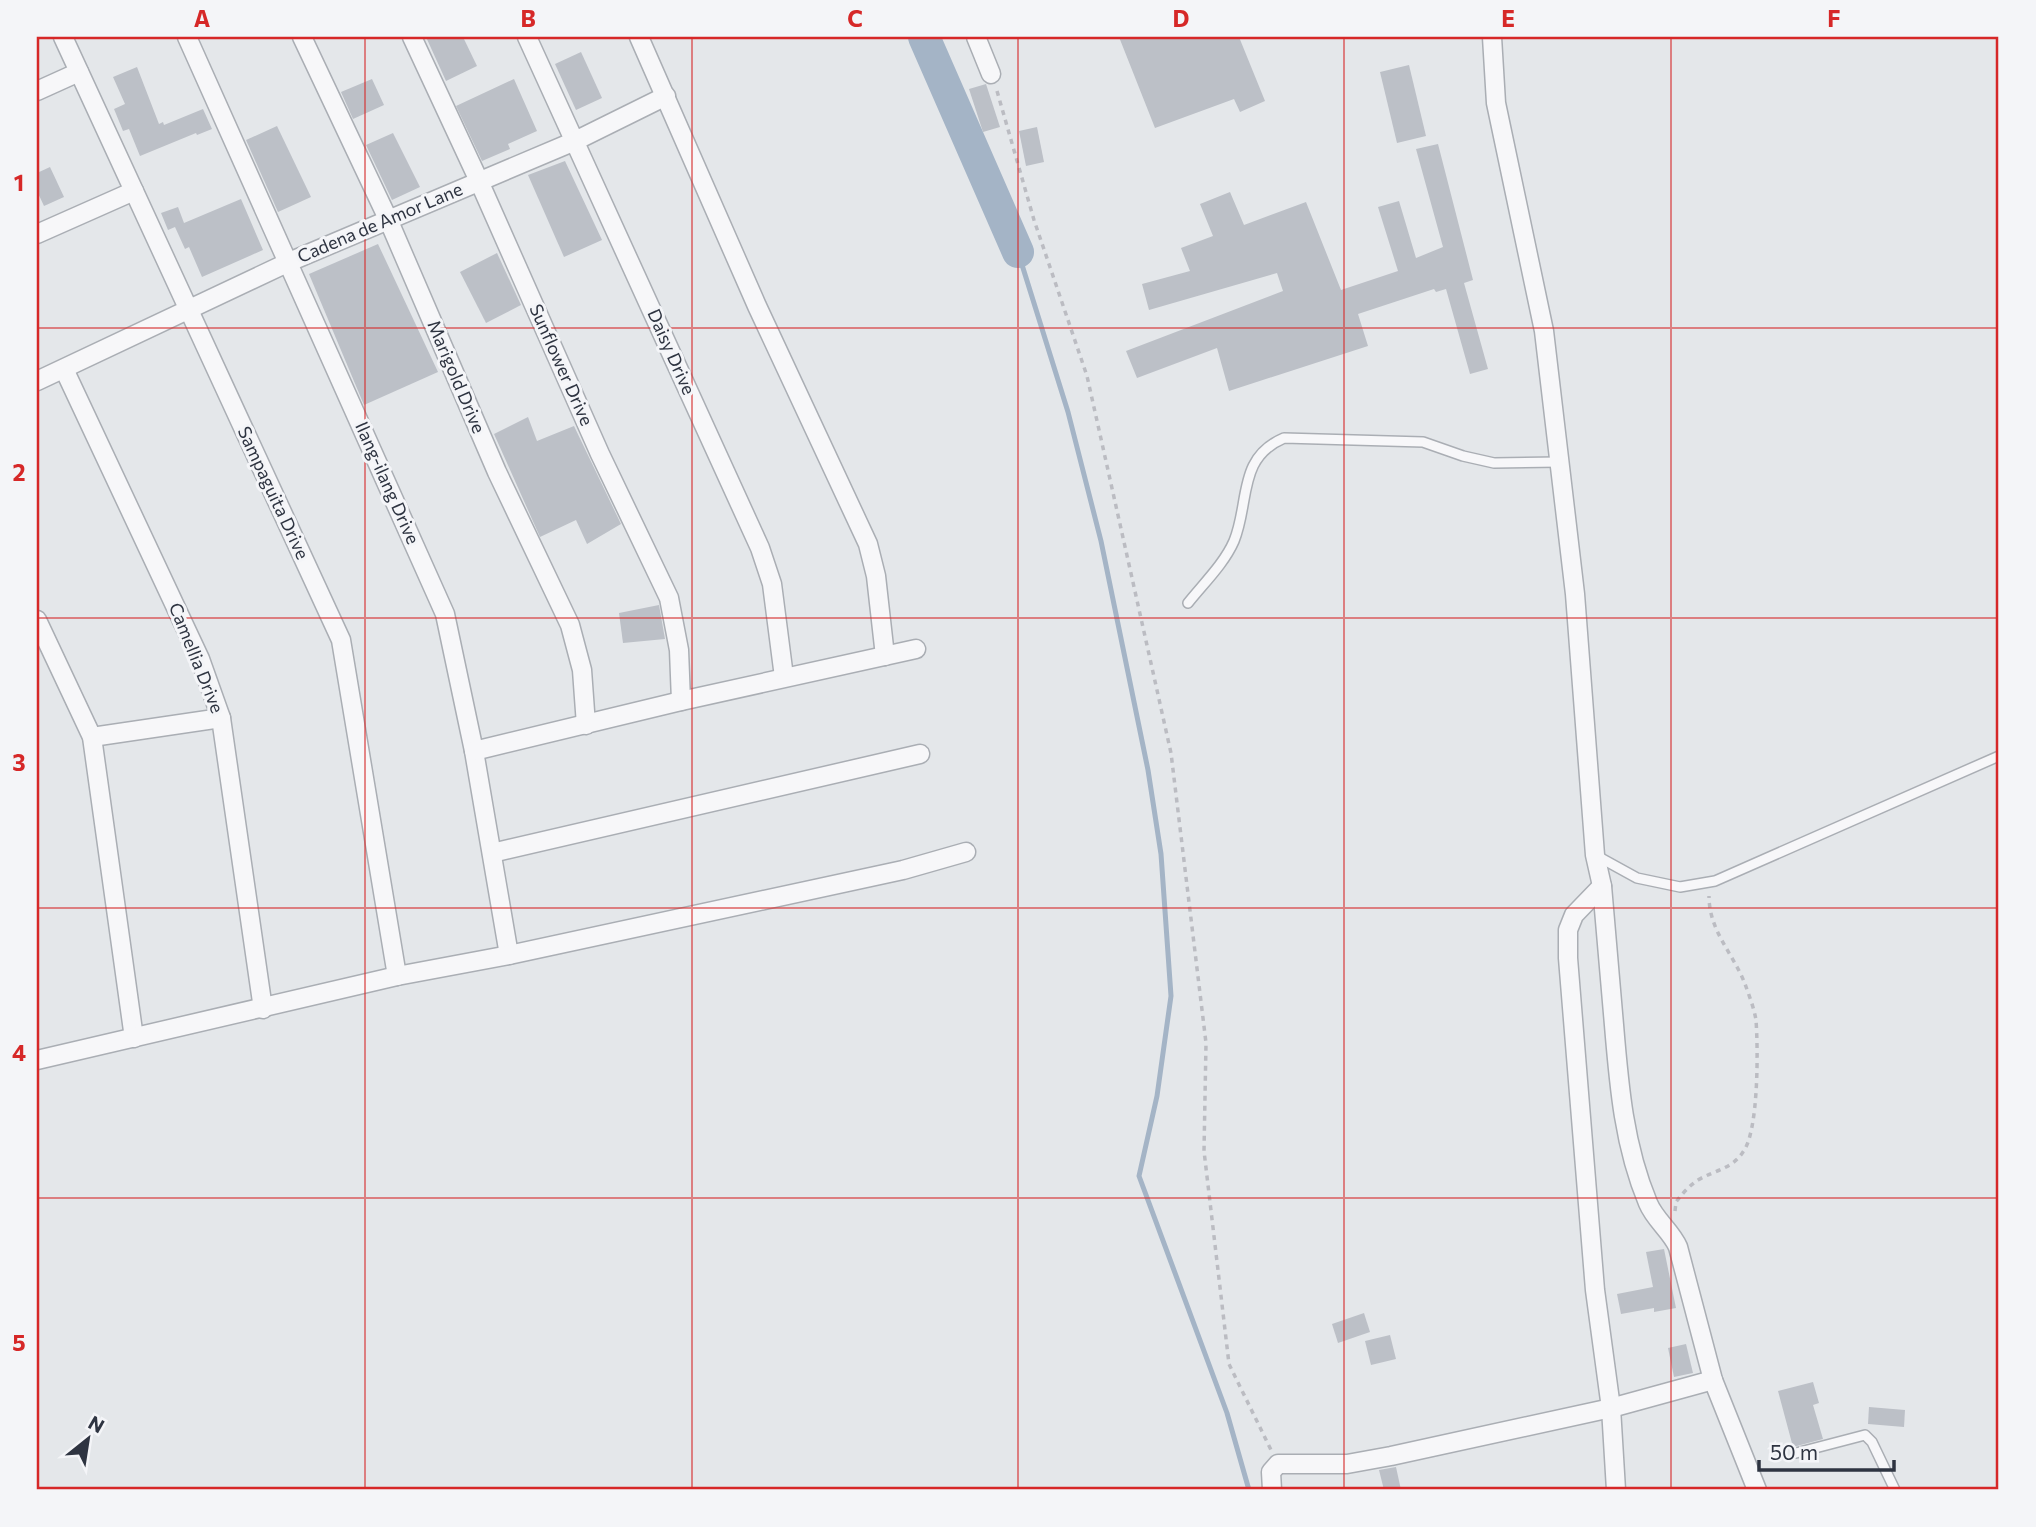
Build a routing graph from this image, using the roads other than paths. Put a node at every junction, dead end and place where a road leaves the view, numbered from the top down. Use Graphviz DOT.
graph roads {
  1 [pos="63,37"];
  2 [pos="187,37"];
  3 [pos="302,37"];
  4 [pos="412,37"];
  5 [pos="527,37"];
  6 [pos="639,37"];
  7 [pos="976,37"];
  8 [pos="1492,37"];
  9 [pos="79,72"];
  10 [pos="991,74"];
  11 [pos="37,91"];
  12 [pos="666,96"];
  13 [pos="575,141"];
  14 [pos="479,181"];
  15 [pos="134,191"];
  16 [pos="388,219"];
  17 [pos="37,234"];
  18 [pos="289,262"];
  19 [pos="189,310"];
  20 [pos="64,369"];
  21 [pos="37,381"];
  22 [pos="1559,462"];
  23 [pos="1188,603"];
  24 [pos="37,620"];
  25 [pos="916,649"];
  26 [pos="885,656"];
  27 [pos="784,677"];
  28 [pos="681,701"];
  29 [pos="221,719"];
  30 [pos="586,725"];
  31 [pos="92,737"];
  32 [pos="474,751"];
  33 [pos="920,754"];
  34 [pos="1999,756"];
  35 [pos="966,852"];
  36 [pos="492,853"];
  37 [pos="1595,855"];
  38 [pos="1602,886"];
  39 [pos="509,955"];
  40 [pos="397,976"];
  41 [pos="263,1009"];
  42 [pos="134,1038"];
  43 [pos="37,1059"];
  44 [pos="1713,1380"];
  45 [pos="1611,1408"];
  46 [pos="1796,1453"];
  47 [pos="1272,1490"];
  48 [pos="1616,1490"];
  49 [pos="1756,1490"];
  50 [pos="1895,1490"];
  1 -- 9 [label="street, Sampaguita Drive"];
  2 -- 18 [label="street, Ilang-ilang Drive"];
  3 -- 16 [label="street, Marigold Drive"];
  4 -- 14 [label="street, Sunflower Drive"];
  5 -- 13 [label="street, Daisy Drive"];
  6 -- 12 [label="street"];
  7 -- 10 [label="street"];
  8 -- 22 [label="street"];
  9 -- 11 [label="street"];
  9 -- 15 [label="street, Sampaguita Drive"];
  12 -- 13 [label="street, Cadena de Amor Lane"];
  12 -- 26 [label="street"];
  13 -- 14 [label="street, Cadena de Amor Lane"];
  13 -- 27 [label="street, Daisy Drive"];
  14 -- 16 [label="street, Cadena de Amor Lane"];
  14 -- 28 [label="street, Sunflower Drive"];
  15 -- 17 [label="street"];
  15 -- 19 [label="street, Sampaguita Drive"];
  16 -- 18 [label="street, Cadena de Amor Lane"];
  16 -- 30 [label="street, Marigold Drive"];
  18 -- 19 [label="street, Cadena de Amor Lane"];
  18 -- 32 [label="street, Ilang-ilang Drive"];
  19 -- 20 [label="street, Cadena de Amor Lane"];
  19 -- 40 [label="street, Sampaguita Drive"];
  20 -- 21 [label="street, Cadena de Amor Lane"];
  20 -- 29 [label="street, Camellia Drive"];
  22 -- 23 [label="lane"];
  22 -- 37 [label="street"];
  24 -- 31 [label="street"];
  25 -- 26 [label="street"];
  26 -- 27 [label="street"];
  27 -- 28 [label="street"];
  28 -- 30 [label="street"];
  29 -- 31 [label="street"];
  29 -- 41 [label="street, Camellia Drive"];
  30 -- 32 [label="street"];
  31 -- 42 [label="street"];
  32 -- 36 [label="street, Ilang-ilang Drive"];
  33 -- 36 [label="street"];
  34 -- 37 [label="lane"];
  35 -- 39 [label="street"];
  36 -- 39 [label="street, Ilang-ilang Drive"];
  37 -- 38 [label="street"];
  38 -- 44 [label="street"];
  38 -- 45 [label="street"];
  39 -- 40 [label="street"];
  40 -- 41 [label="street"];
  41 -- 42 [label="street"];
  42 -- 43 [label="street"];
  44 -- 45 [label="street"];
  44 -- 49 [label="street"];
  45 -- 47 [label="street"];
  45 -- 48 [label="street"];
  46 -- 50 [label="lane"];
}
